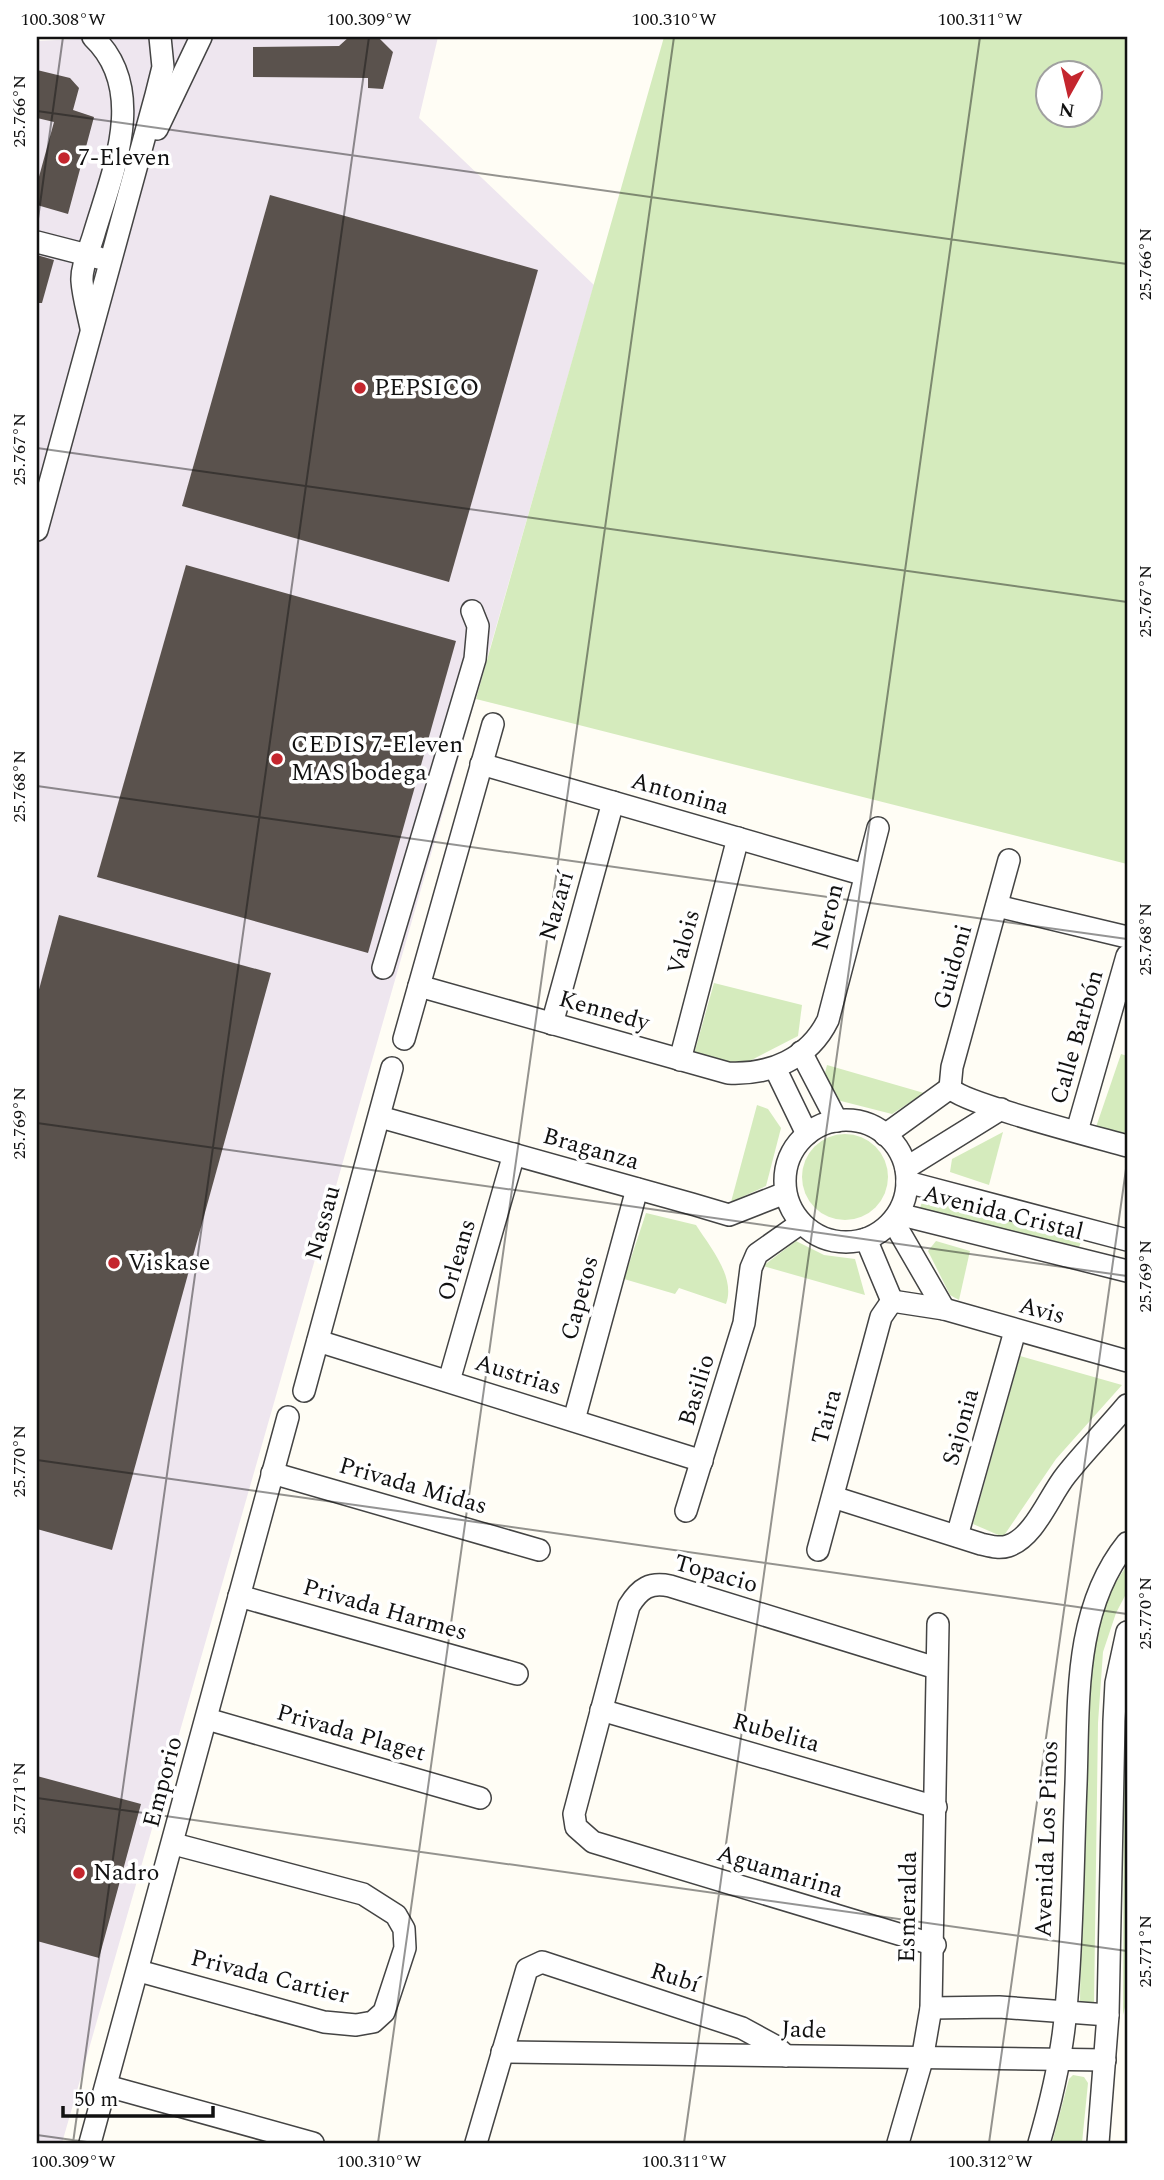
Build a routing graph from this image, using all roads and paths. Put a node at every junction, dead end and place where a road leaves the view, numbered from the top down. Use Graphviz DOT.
graph roads {
  1 [pos="93,37"];
  2 [pos="160,37"];
  3 [pos="201,37"];
  4 [pos="132,182"];
  5 [pos="37,242"];
  6 [pos="88,255"];
  7 [pos="111,261"];
  8 [pos="92,331"];
  9 [pos="37,530"];
  10 [pos="472,611"];
  11 [pos="493,724"];
  12 [pos="481,764"];
  13 [pos="613,802"];
  14 [pos="878,828"];
  15 [pos="738,838"];
  16 [pos="1009,860"];
  17 [pos="866,875"];
  18 [pos="997,906"];
  19 [pos="1127,937"];
  20 [pos="1127,956"];
  21 [pos="383,968"];
  22 [pos="419,986"];
  23 [pos="828,1020"];
  24 [pos="552,1024"];
  25 [pos="404,1039"];
  26 [pos="801,1052"];
  27 [pos="680,1060"];
  28 [pos="392,1068"];
  29 [pos="775,1068"];
  30 [pos="950,1088"];
  31 [pos="1002,1109"];
  32 [pos="380,1117"];
  33 [pos="837,1121"];
  34 [pos="1077,1131"];
  35 [pos="807,1133"];
  36 [pos="885,1135"];
  37 [pos="1127,1146"];
  38 [pos="514,1154"];
  39 [pos="906,1175"];
  40 [pos="637,1189"];
  41 [pos="785,1193"];
  42 [pos="895,1218"];
  43 [pos="801,1223"];
  44 [pos="1102,1234"];
  45 [pos="866,1239"];
  46 [pos="1127,1240"];
  47 [pos="1095,1262"];
  48 [pos="1127,1271"];
  49 [pos="892,1301"];
  50 [pos="944,1309"];
  51 [pos="1015,1331"];
  52 [pos="318,1341"];
  53 [pos="1127,1361"];
  54 [pos="449,1381"];
  55 [pos="304,1391"];
  56 [pos="1127,1405"];
  57 [pos="288,1418"];
  58 [pos="575,1420"];
  59 [pos="702,1461"];
  60 [pos="272,1473"];
  61 [pos="833,1496"];
  62 [pos="686,1511"];
  63 [pos="957,1536"];
  64 [pos="1127,1543"];
  65 [pos="539,1550"];
  66 [pos="818,1550"];
  67 [pos="239,1596"];
  68 [pos="938,1624"];
  69 [pos="1126,1637"];
  70 [pos="936,1668"];
  71 [pos="517,1674"];
  72 [pos="601,1710"];
  73 [pos="207,1719"];
  74 [pos="480,1798"];
  75 [pos="936,1807"];
  76 [pos="174,1844"];
  77 [pos="611,1849"];
  78 [pos="935,1945"];
  79 [pos="139,1971"];
  80 [pos="931,2008"];
  81 [pos="1066,2013"];
  82 [pos="1108,2015"];
  83 [pos="502,2052"];
  84 [pos="786,2056"];
  85 [pos="1060,2059"];
  86 [pos="922,2060"];
  87 [pos="1105,2060"];
  88 [pos="107,2087"];
  89 [pos="90,2143"];
  90 [pos="313,2143"];
  91 [pos="476,2143"];
  92 [pos="898,2143"];
  93 [pos="1039,2143"];
  94 [pos="1098,2143"];
  1 -- 6 [label="street"];
  2 -- 4 [label="street"];
  3 -- 4 [label="street"];
  4 -- 7 [label="street"];
  5 -- 6 [label="street"];
  6 -- 7 [label="street"];
  6 -- 8 [label="street"];
  7 -- 8 [label="street"];
  8 -- 9 [label="street"];
  10 -- 21 [label="street"];
  11 -- 12 [label="street"];
  12 -- 13 [label="street, Antonina"];
  12 -- 22 [label="street"];
  13 -- 15 [label="street, Antonina"];
  13 -- 24 [label="street, Nazarí"];
  14 -- 17 [label="street, Neron"];
  15 -- 17 [label="street, Antonina"];
  15 -- 27 [label="street, Valois"];
  16 -- 18 [label="street, Guidoni"];
  17 -- 23 [label="street, Neron"];
  18 -- 19 [label="street"];
  18 -- 30 [label="street, Guidoni"];
  20 -- 34 [label="street, Calle Barbón"];
  22 -- 24 [label="street, Kennedy"];
  22 -- 25 [label="street"];
  23 -- 26 [label="street, Kennedy"];
  24 -- 27 [label="street, Kennedy"];
  26 -- 29 [label="street, Kennedy"];
  26 -- 33 [label="street"];
  27 -- 29 [label="street, Kennedy"];
  28 -- 32 [label="street, Nassau"];
  29 -- 35 [label="street"];
  30 -- 31 [label="street"];
  30 -- 36 [label="street"];
  31 -- 34 [label="street"];
  31 -- 39 [label="street"];
  32 -- 38 [label="street, Braganza"];
  32 -- 52 [label="street, Nassau"];
  33 -- 35 [label="street"];
  33 -- 36 [label="street"];
  34 -- 37 [label="street"];
  35 -- 41 [label="street"];
  36 -- 39 [label="street"];
  38 -- 40 [label="street, Braganza"];
  38 -- 54 [label="street, Orleans"];
  39 -- 42 [label="street"];
  39 -- 44 [label="street, Avenida Cristal"];
  40 -- 41 [label="street, Braganza"];
  40 -- 58 [label="street, Capetos"];
  41 -- 43 [label="street"];
  42 -- 45 [label="street"];
  42 -- 47 [label="street, Avenida Cristal"];
  42 -- 50 [label="street"];
  43 -- 45 [label="street"];
  43 -- 59 [label="street, Basilio"];
  44 -- 46 [label="street, Avenida Cristal"];
  44 -- 47 [label="street, Avenida Cristal"];
  45 -- 49 [label="street"];
  47 -- 48 [label="street, Avenida Cristal"];
  49 -- 50 [label="street, Avis"];
  49 -- 61 [label="street, Taira"];
  50 -- 51 [label="street, Avis"];
  51 -- 53 [label="street, Avis"];
  51 -- 63 [label="street, Sajonia"];
  52 -- 54 [label="street, Austrias"];
  52 -- 55 [label="street, Nassau"];
  54 -- 58 [label="street, Austrias"];
  56 -- 63 [label="street"];
  57 -- 60 [label="street, Emporio"];
  58 -- 59 [label="street, Austrias"];
  59 -- 62 [label="street, Basilio"];
  60 -- 65 [label="street, Privada Midas"];
  60 -- 67 [label="street, Emporio"];
  61 -- 63 [label="street"];
  61 -- 66 [label="street, Taira"];
  64 -- 81 [label="street, Avenida Los Pinos"];
  67 -- 71 [label="street, Privada Harmes"];
  67 -- 73 [label="street, Emporio"];
  68 -- 70 [label="street, Esmeralda"];
  69 -- 82 [label="street"];
  70 -- 72 [label="street, Topacio"];
  70 -- 75 [label="street, Esmeralda"];
  72 -- 75 [label="street, Rubelita"];
  72 -- 77 [label="street, Topacio"];
  73 -- 74 [label="street, Privada Plaget"];
  73 -- 76 [label="street, Emporio"];
  75 -- 78 [label="street, Esmeralda"];
  76 -- 79 [label="street, Emporio"];
  76 -- 79 [label="street, Privada Cartier"];
  77 -- 78 [label="street, Aguamarina"];
  78 -- 80 [label="street, Esmeralda"];
  79 -- 88 [label="street, Emporio"];
  80 -- 81 [label="street"];
  80 -- 86 [label="street, Esmeralda"];
  81 -- 82 [label="street"];
  81 -- 85 [label="street, Avenida Los Pinos"];
  82 -- 87 [label="street"];
  83 -- 84 [label="street, Jade"];
  83 -- 84 [label="street, Rubí"];
  83 -- 91 [label="street"];
  84 -- 86 [label="street, Jade"];
  85 -- 86 [label="street, Jade"];
  85 -- 87 [label="street, Jade"];
  85 -- 93 [label="street, Avenida Los Pinos"];
  86 -- 92 [label="street, Esmeralda"];
  87 -- 94 [label="street"];
  88 -- 89 [label="street, Emporio"];
  88 -- 90 [label="street"];
}
